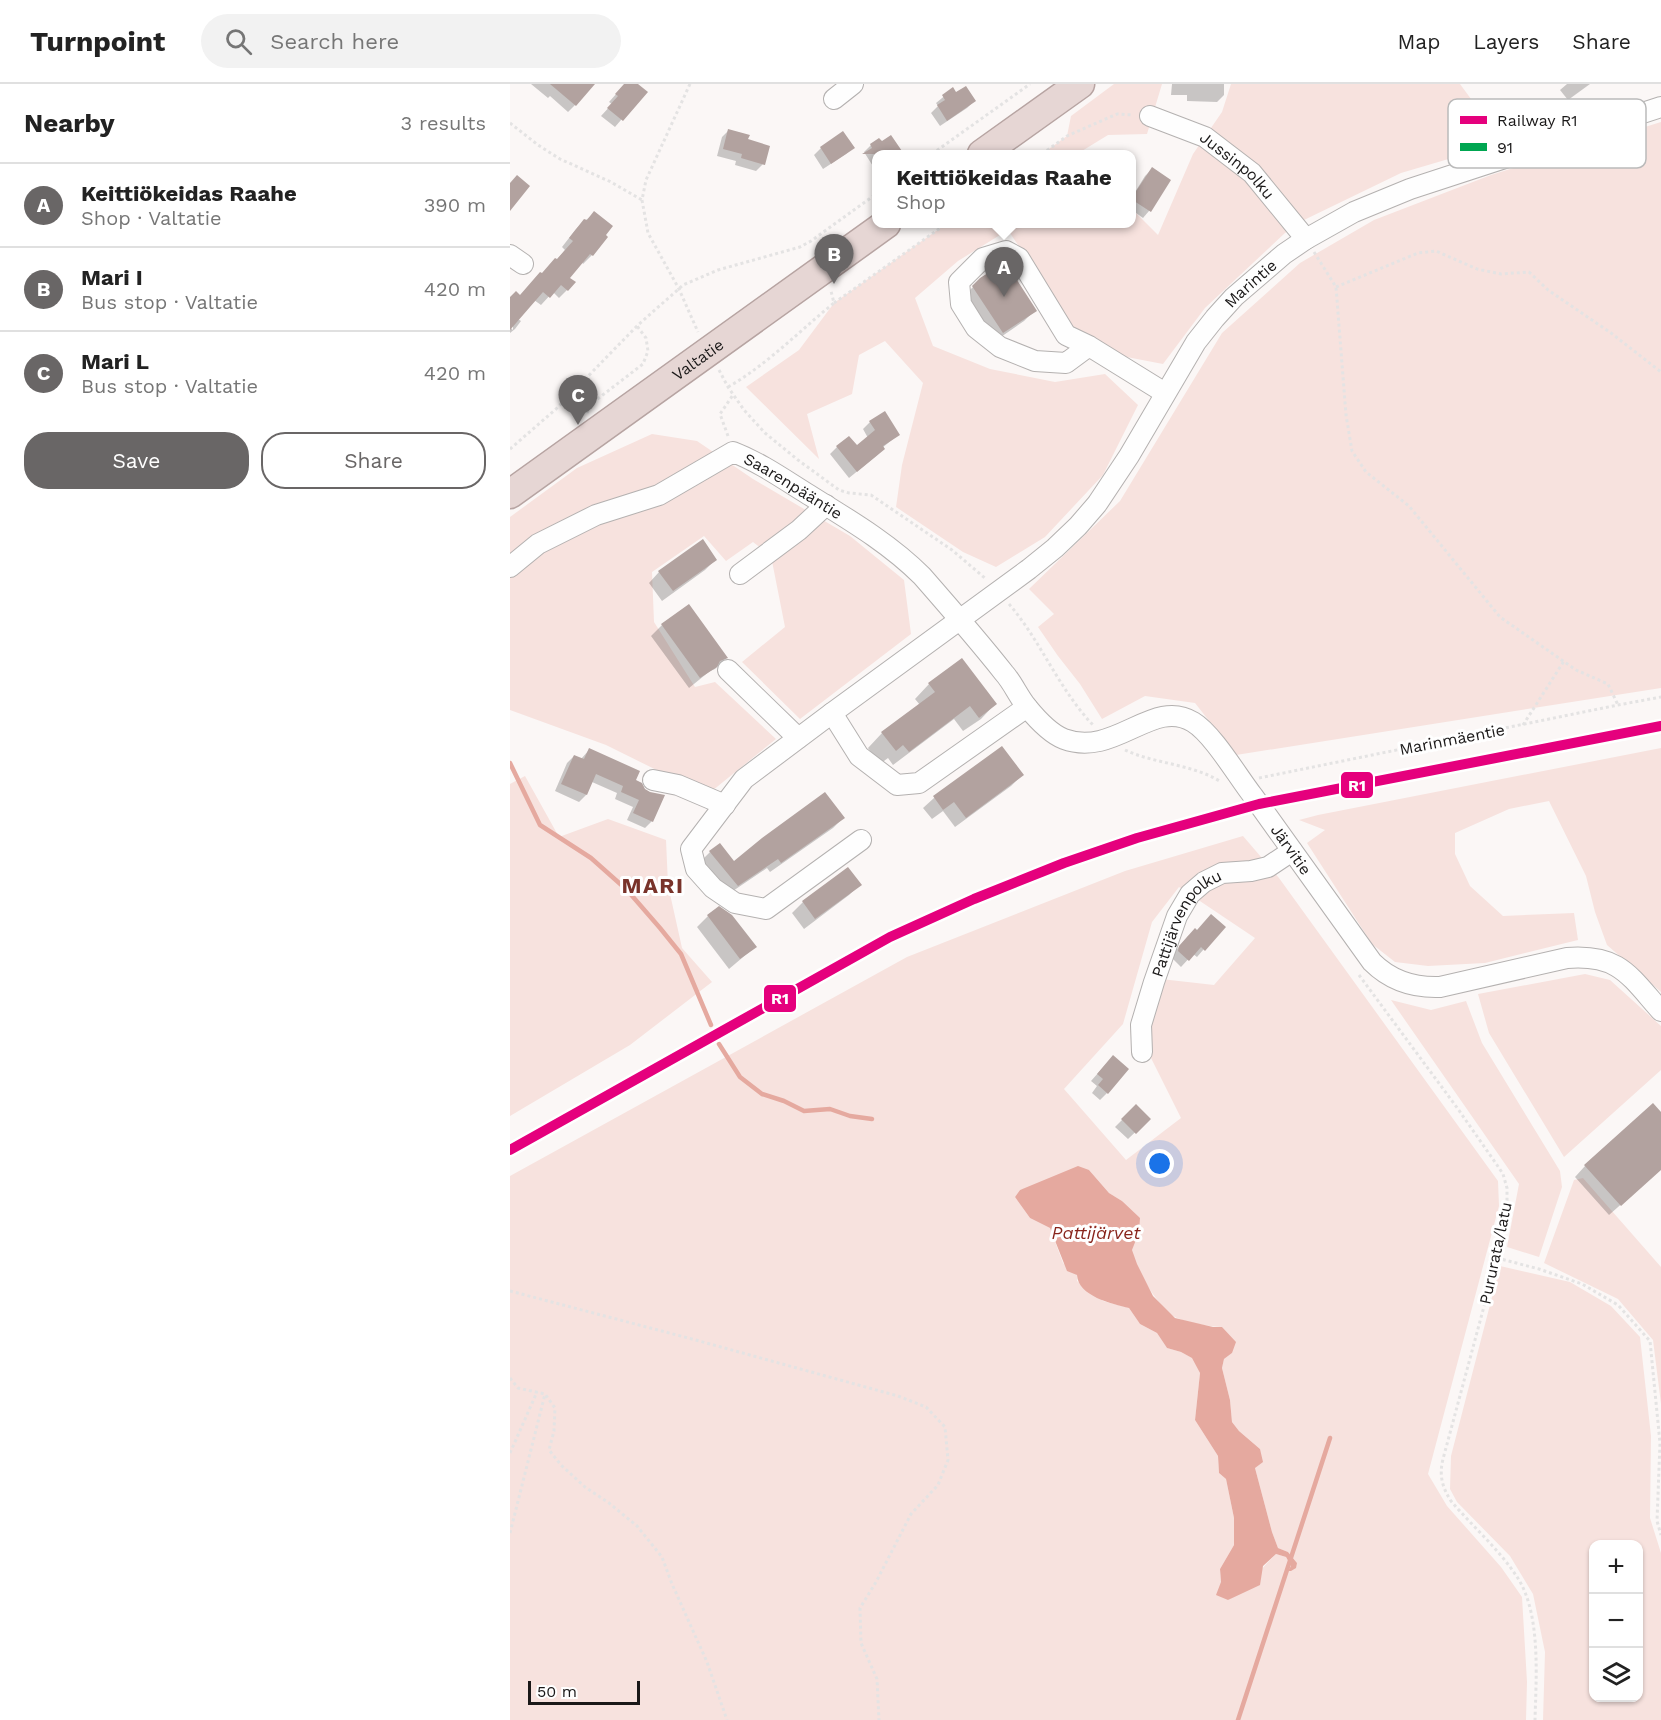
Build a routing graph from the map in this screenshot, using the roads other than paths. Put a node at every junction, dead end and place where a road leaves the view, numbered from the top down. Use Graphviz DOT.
graph roads {
  1 [pos="853,84"];
  2 [pos="1080,84"];
  3 [pos="834,99"];
  4 [pos="1661,107"];
  5 [pos="1646,112"];
  6 [pos="1150,116"];
  7 [pos="988,150"];
  8 [pos="1474,168"];
  9 [pos="880,228"];
  10 [pos="1306,239"];
  11 [pos="1089,346"];
  12 [pos="1165,393"];
  13 [pos="510,494"];
  14 [pos="826,505"];
  15 [pos="510,567"];
  16 [pos="740,574"];
  17 [pos="959,620"];
  18 [pos="728,670"];
  19 [pos="1027,707"];
  20 [pos="832,713"];
  21 [pos="798,738"];
  22 [pos="652,780"];
  23 [pos="725,805"];
  24 [pos="861,840"];
  25 [pos="1292,851"];
  26 [pos="1661,1011"];
  27 [pos="1142,1052"];
  1 -- 3 [label="street"];
  2 -- 7 [label="highway"];
  4 -- 5 [label="street, Marintie"];
  6 -- 10 [label="street, Jussinpolku"];
  8 -- 10 [label="street, Marintie"];
  9 -- 13 [label="highway, Valtatie"];
  10 -- 12 [label="street, Marintie"];
  11 -- 11 [label="street"];
  11 -- 12 [label="street"];
  12 -- 17 [label="street, Marintie"];
  14 -- 15 [label="street, Saarenpääntie"];
  14 -- 16 [label="street"];
  14 -- 17 [label="street, Saarenpääntie"];
  17 -- 19 [label="street, Järvitie"];
  17 -- 20 [label="street, Marintie"];
  18 -- 21 [label="street"];
  19 -- 20 [label="street"];
  19 -- 25 [label="street, Järvitie"];
  20 -- 21 [label="street, Marintie"];
  21 -- 23 [label="street, Marintie"];
  22 -- 23 [label="street"];
  23 -- 24 [label="street, Marintie"];
  25 -- 26 [label="street, Järvitie"];
  25 -- 27 [label="street, Pattijärvenpolku"];
}
